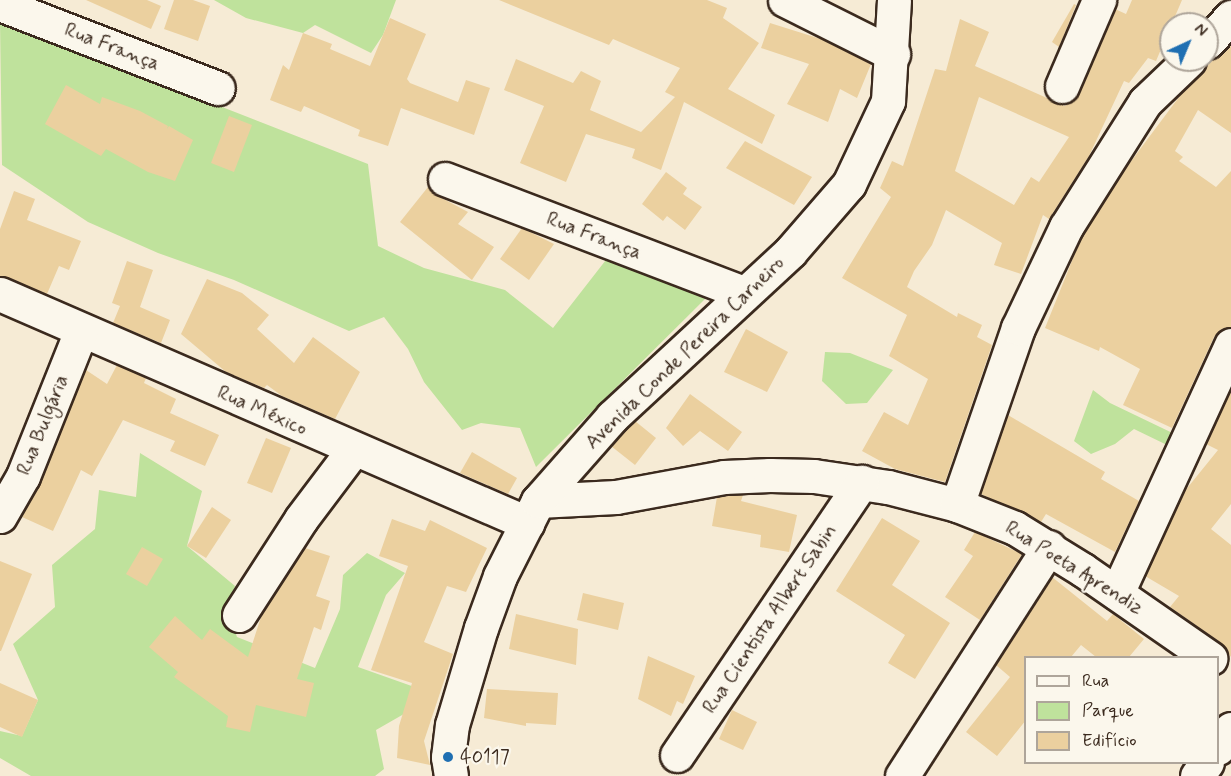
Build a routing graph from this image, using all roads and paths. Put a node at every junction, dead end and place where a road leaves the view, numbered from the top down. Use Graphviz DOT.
graph roads {
  1 [pos="785,0"];
  2 [pos="894,0"];
  3 [pos="1099,0"];
  4 [pos="5,6"];
  5 [pos="1231,17"];
  6 [pos="1219,30"];
  7 [pos="893,54"];
  8 [pos="1176,72"];
  9 [pos="1062,86"];
  10 [pos="218,88"];
  11 [pos="445,179"];
  12 [pos="743,293"];
  13 [pos="0,294"];
  14 [pos="81,331"];
  15 [pos="1231,345"];
  16 [pos="353,450"];
  17 [pos="862,483"];
  18 [pos="957,505"];
  19 [pos="532,512"];
  20 [pos="0,516"];
  21 [pos="1049,547"];
  22 [pos="1117,593"];
  23 [pos="238,615"];
  24 [pos="1209,656"];
  25 [pos="1231,729"];
  26 [pos="1219,747"];
  27 [pos="677,754"];
  28 [pos="451,776"];
  29 [pos="902,776"];
  1 -- 7 [label="street"];
  2 -- 7 [label="street, Avenida Conde Pereira Carneiro"];
  3 -- 9 [label="street"];
  4 -- 10 [label="street, Rua França"];
  5 -- 6 [label="street"];
  7 -- 12 [label="street, Avenida Conde Pereira Carneiro"];
  8 -- 18 [label="street"];
  11 -- 12 [label="street, Rua França"];
  12 -- 19 [label="street, Avenida Conde Pereira Carneiro"];
  13 -- 14 [label="street, Rua México"];
  14 -- 16 [label="street, Rua México"];
  14 -- 20 [label="street, Rua Bulgária"];
  15 -- 22 [label="street"];
  16 -- 19 [label="street, Rua México"];
  16 -- 23 [label="street"];
  17 -- 18 [label="street, Rua Poeta Aprendiz"];
  17 -- 19 [label="street, Rua Poeta Aprendiz"];
  17 -- 27 [label="street, Rua Cientista Albert Sabin"];
  18 -- 21 [label="street, Rua Poeta Aprendiz"];
  19 -- 28 [label="street, Avenida Conde Pereira Carneiro"];
  21 -- 22 [label="street, Rua Poeta Aprendiz"];
  21 -- 29 [label="street"];
  22 -- 24 [label="street, Rua Poeta Aprendiz"];
  25 -- 26 [label="street"];
}
